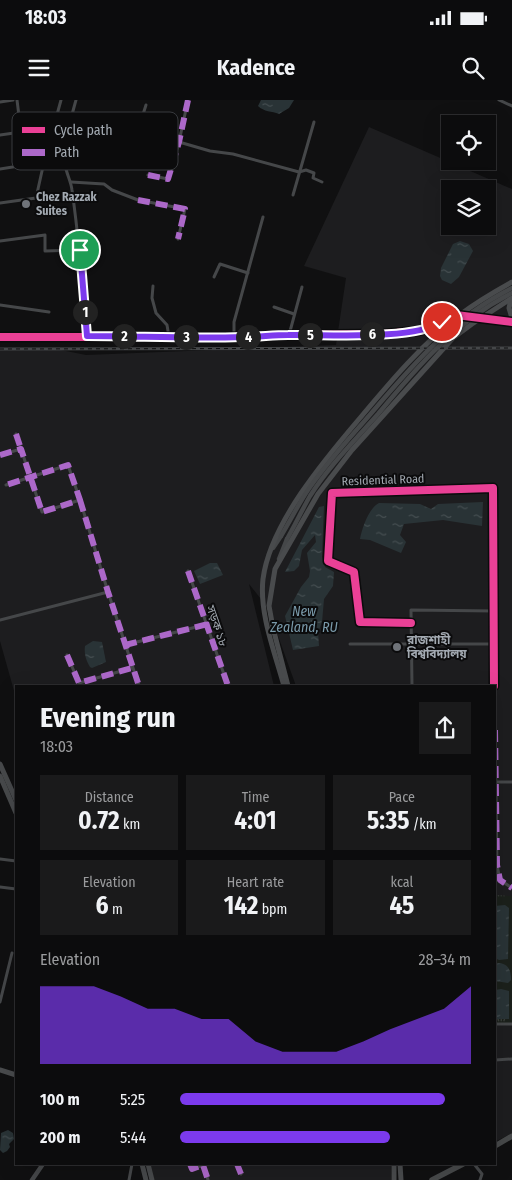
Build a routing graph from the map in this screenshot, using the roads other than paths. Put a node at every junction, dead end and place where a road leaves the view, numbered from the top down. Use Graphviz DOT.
graph roads {
  1 [pos="12,100"];
  2 [pos="188,100"];
  3 [pos="499,100"];
  4 [pos="0,102"];
  5 [pos="146,105"];
  6 [pos="512,106"];
  7 [pos="144,112"];
  8 [pos="314,122"];
  9 [pos="179,142"];
  10 [pos="178,145"];
  11 [pos="42,170"];
  12 [pos="67,170"];
  13 [pos="171,170"];
  14 [pos="300,171"];
  15 [pos="148,175"];
  16 [pos="71,182"];
  17 [pos="322,182"];
  18 [pos="293,195"];
  19 [pos="0,203"];
  20 [pos="263,217"];
  21 [pos="178,239"];
  22 [pos="0,241"];
  23 [pos="80,250"];
  24 [pos="248,273"];
  25 [pos="214,277"];
  26 [pos="512,282"];
  27 [pos="153,286"];
  28 [pos="302,287"];
  29 [pos="512,288"];
  30 [pos="512,297"];
  31 [pos="0,305"];
  32 [pos="274,307"];
  33 [pos="49,312"];
  34 [pos="294,314"];
  35 [pos="459,315"];
  36 [pos="480,318"];
  37 [pos="512,318"];
  38 [pos="512,322"];
  39 [pos="289,335"];
  40 [pos="87,336"];
  41 [pos="0,337"];
  42 [pos="170,337"];
  43 [pos="234,337"];
  44 [pos="16,434"];
  45 [pos="21,449"];
  46 [pos="0,455"];
  47 [pos="30,478"];
  48 [pos="6,485"];
  49 [pos="80,500"];
  50 [pos="267,557"];
  51 [pos="275,569"];
  52 [pos="188,571"];
  53 [pos="108,592"];
  54 [pos="494,611"];
  55 [pos="0,620"];
  56 [pos="411,623"];
  57 [pos="208,624"];
  58 [pos="350,644"];
  59 [pos="411,644"];
  60 [pos="494,644"];
  61 [pos="125,645"];
  62 [pos="67,655"];
  63 [pos="132,668"];
  64 [pos="139,685"];
  65 [pos="228,685"];
  66 [pos="284,685"];
  67 [pos="288,685"];
  68 [pos="412,685"];
  69 [pos="494,685"];
  70 [pos="0,764"];
  71 [pos="0,776"];
  72 [pos="496,782"];
  73 [pos="512,782"];
  74 [pos="5,786"];
  75 [pos="15,799"];
  76 [pos="15,811"];
  77 [pos="496,843"];
  78 [pos="0,859"];
  79 [pos="15,861"];
  80 [pos="496,879"];
  81 [pos="500,880"];
  82 [pos="0,887"];
  83 [pos="512,888"];
  84 [pos="15,889"];
  85 [pos="12,953"];
  86 [pos="0,1001"];
  87 [pos="496,1024"];
  88 [pos="512,1024"];
  89 [pos="496,1060"];
  90 [pos="512,1060"];
  91 [pos="0,1070"];
  92 [pos="15,1075"];
  93 [pos="512,1136"];
  94 [pos="496,1145"];
  95 [pos="42,1165"];
  96 [pos="132,1165"];
  97 [pos="142,1165"];
  98 [pos="148,1165"];
  99 [pos="190,1165"];
  100 [pos="203,1165"];
  101 [pos="203,1165"];
  102 [pos="237,1165"];
  103 [pos="394,1165"];
  104 [pos="400,1165"];
  105 [pos="461,1165"];
  106 [pos="475,1165"];
  107 [pos="241,1174"];
  108 [pos="32,1180"];
  109 [pos="129,1180"];
  110 [pos="146,1180"];
  111 [pos="152,1180"];
  112 [pos="208,1180"];
  113 [pos="394,1180"];
  114 [pos="401,1180"];
  115 [pos="432,1180"];
  116 [pos="480,1180"];
  1 -- 4 [label="street"];
  2 -- 9 [label="street"];
  3 -- 6 [label="street"];
  5 -- 7 [label="street"];
  8 -- 14 [label="street"];
  9 -- 10 [label="street"];
  9 -- 14 [label="street"];
  11 -- 19 [label="street"];
  12 -- 16 [label="street"];
  13 -- 15 [label="street"];
  14 -- 17 [label="street"];
  14 -- 18 [label="street"];
  16 -- 21 [label="street"];
  16 -- 23 [label="street"];
  20 -- 24 [label="street"];
  22 -- 23 [label="street"];
  23 -- 40 [label="street"];
  24 -- 25 [label="street"];
  24 -- 43 [label="street"];
  26 -- 35 [label="main road"];
  27 -- 42 [label="street"];
  28 -- 34 [label="street"];
  29 -- 50 [label="street, bridge"];
  30 -- 36 [label="main road"];
  30 -- 37 [label="main road"];
  30 -- 51 [label="street, bridge"];
  31 -- 33 [label="street"];
  32 -- 34 [label="street"];
  34 -- 39 [label="street"];
  35 -- 36 [label="street"];
  35 -- 39 [label="street"];
  35 -- 50 [label="main road"];
  36 -- 38 [label="street"];
  36 -- 51 [label="main road"];
  39 -- 43 [label="street"];
  40 -- 41 [label="street"];
  40 -- 42 [label="street"];
  42 -- 43 [label="street"];
  44 -- 45 [label="street"];
  45 -- 46 [label="street"];
  45 -- 47 [label="street"];
  47 -- 48 [label="street"];
  47 -- 49 [label="street"];
  47 -- 49 [label="street"];
  49 -- 53 [label="street"];
  50 -- 66 [label="main road"];
  51 -- 67 [label="main road"];
  52 -- 57 [label="street, সড়ক ১৮"];
  53 -- 55 [label="street"];
  53 -- 61 [label="street"];
  54 -- 56 [label="street"];
  54 -- 56 [label="street, Residential Road"];
  54 -- 60 [label="street"];
  56 -- 59 [label="street"];
  57 -- 61 [label="street"];
  57 -- 65 [label="street, সড়ক ১৮"];
  58 -- 59 [label="street"];
  59 -- 60 [label="street"];
  59 -- 68 [label="street"];
  60 -- 69 [label="street"];
  61 -- 63 [label="street"];
  62 -- 63 [label="street"];
  63 -- 64 [label="street"];
  70 -- 74 [label="main road"];
  71 -- 74 [label="main road"];
  72 -- 73 [label="street"];
  72 -- 77 [label="street"];
  74 -- 75 [label="main road"];
  74 -- 76 [label="main road"];
  77 -- 81 [label="street"];
  78 -- 79 [label="street"];
  80 -- 81 [label="street"];
  81 -- 83 [label="street"];
  82 -- 84 [label="street"];
  85 -- 86 [label="street"];
  87 -- 88 [label="street"];
  89 -- 90 [label="street"];
  91 -- 92 [label="main road"];
  93 -- 94 [label="highway"];
  95 -- 108 [label="street"];
  96 -- 109 [label="street"];
  97 -- 110 [label="main road"];
  98 -- 111 [label="main road"];
  99 -- 100 [label="street"];
  101 -- 112 [label="street"];
  102 -- 107 [label="street"];
  103 -- 113 [label="main road"];
  104 -- 114 [label="main road"];
  105 -- 115 [label="highway"];
  106 -- 116 [label="street"];
}
